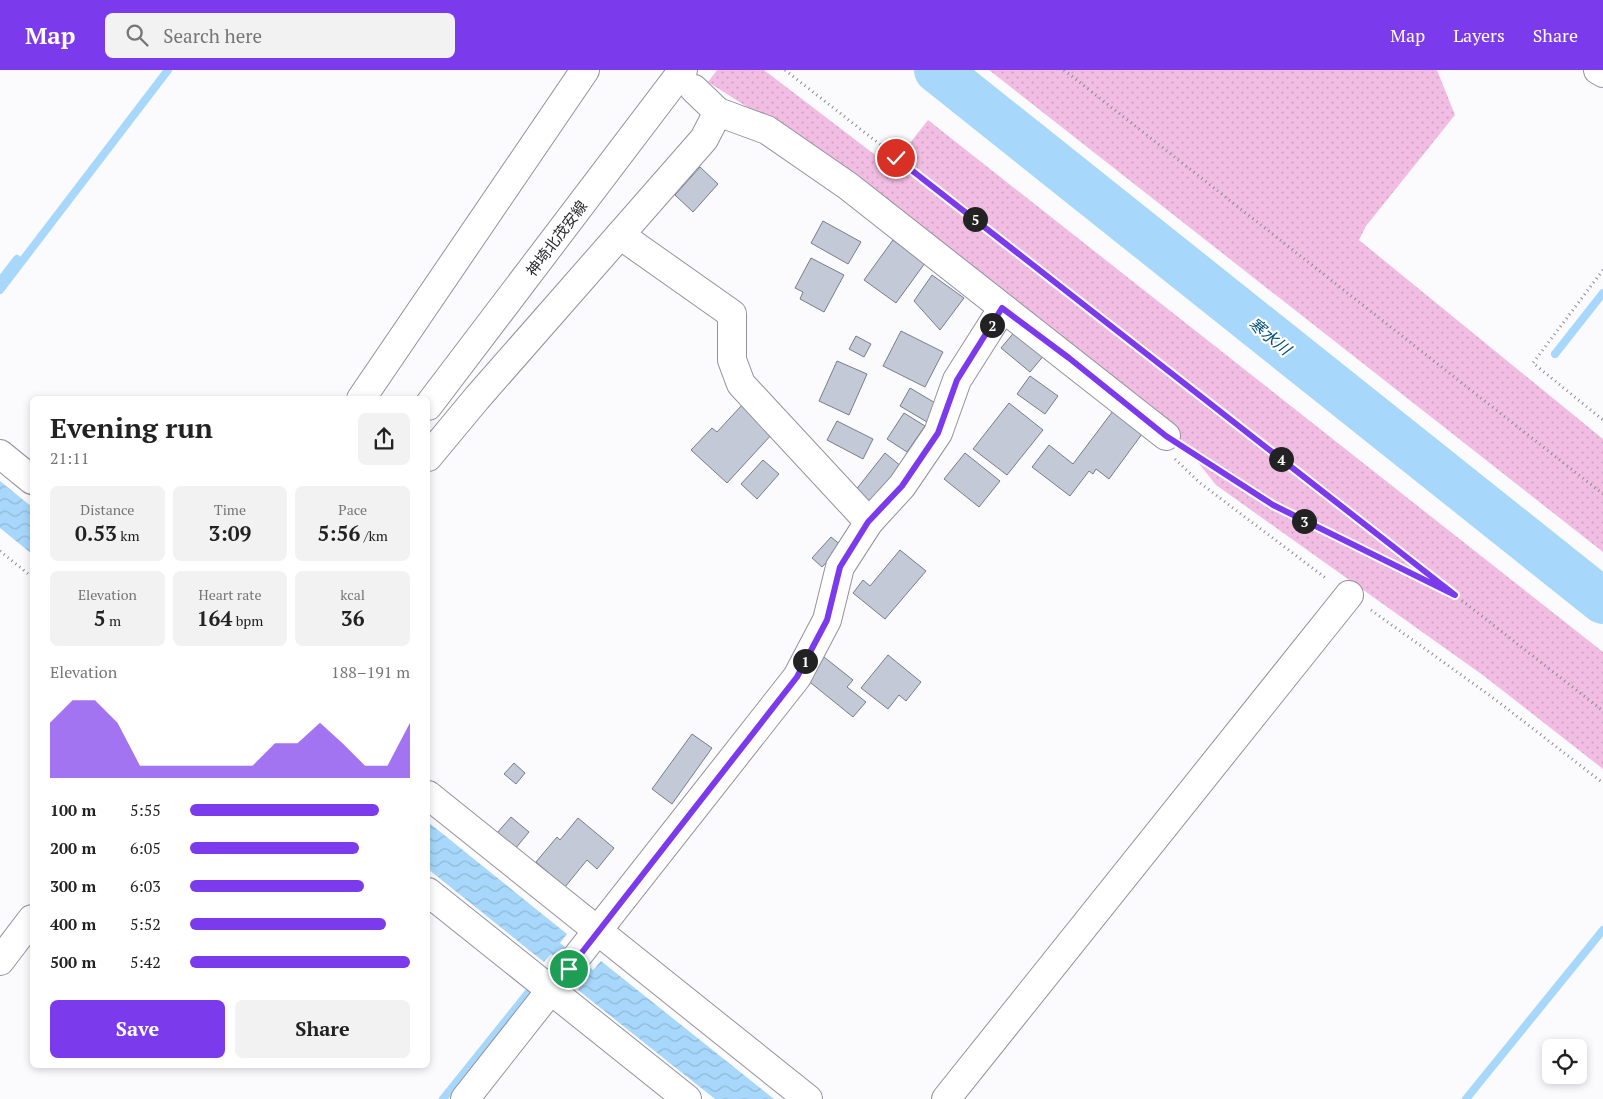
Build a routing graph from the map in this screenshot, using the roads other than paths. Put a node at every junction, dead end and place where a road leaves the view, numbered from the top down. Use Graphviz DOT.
graph roads {
  1 [pos="585,70"];
  2 [pos="1598,70"];
  3 [pos="1603,73"];
  4 [pos="689,80"];
  5 [pos="718,112"];
  6 [pos="620,235"];
  7 [pos="1002,308"];
  8 [pos="363,396"];
  9 [pos="430,404"];
  10 [pos="1166,436"];
  11 [pos="0,454"];
  12 [pos="430,455"];
  13 [pos="30,478"];
  14 [pos="868,522"];
  15 [pos="1349,595"];
  16 [pos="430,797"];
  17 [pos="430,894"];
  18 [pos="30,922"];
  19 [pos="598,930"];
  20 [pos="0,961"];
  21 [pos="552,991"];
  22 [pos="465,1099"];
  23 [pos="687,1099"];
  24 [pos="808,1099"];
  25 [pos="946,1099"];
  1 -- 8 [label="street"];
  2 -- 3 [label="street"];
  4 -- 5 [label="street"];
  4 -- 9 [label="street, 神埼北茂安線"];
  5 -- 6 [label="street"];
  5 -- 7 [label="street"];
  6 -- 12 [label="street"];
  6 -- 14 [label="street"];
  7 -- 10 [label="street"];
  7 -- 14 [label="street"];
  11 -- 13 [label="street"];
  14 -- 19 [label="street"];
  15 -- 25 [label="street"];
  16 -- 19 [label="street"];
  17 -- 21 [label="street"];
  18 -- 20 [label="street"];
  19 -- 21 [label="street"];
  19 -- 24 [label="street"];
  21 -- 22 [label="street"];
  21 -- 23 [label="street"];
}
